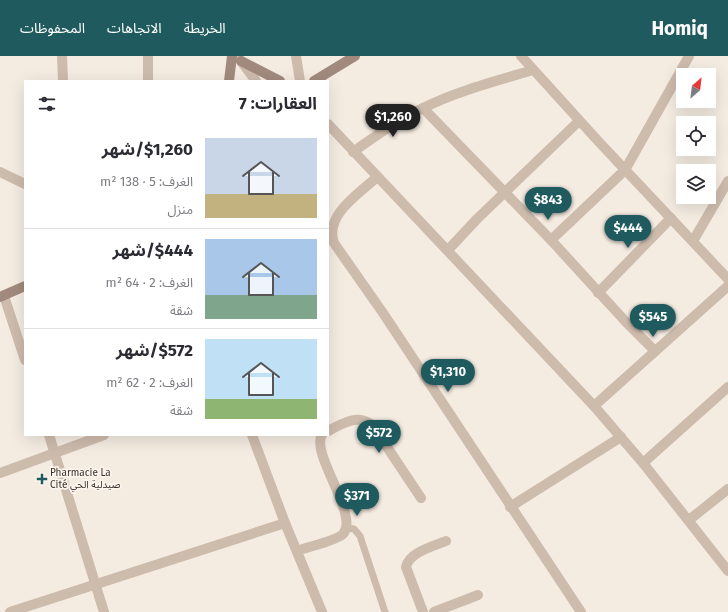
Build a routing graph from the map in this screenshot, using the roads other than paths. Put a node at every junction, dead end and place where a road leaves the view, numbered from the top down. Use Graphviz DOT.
graph roads {
  1 [pos="62,56"];
  2 [pos="148,56"];
  3 [pos="296,56"];
  4 [pos="355,56"];
  5 [pos="521,56"];
  6 [pos="689,56"];
  7 [pos="237,58"];
  8 [pos="533,70"];
  9 [pos="62,80"];
  10 [pos="148,80"];
  11 [pos="229,80"];
  12 [pos="255,80"];
  13 [pos="278,80"];
  14 [pos="300,80"];
  15 [pos="316,80"];
  16 [pos="423,108"];
  17 [pos="579,121"];
  18 [pos="329,125"];
  19 [pos="353,152"];
  20 [pos="625,170"];
  21 [pos="0,172"];
  22 [pos="377,177"];
  23 [pos="728,181"];
  24 [pos="24,184"];
  25 [pos="504,192"];
  26 [pos="671,218"];
  27 [pos="551,240"];
  28 [pos="693,241"];
  29 [pos="448,250"];
  30 [pos="728,279"];
  31 [pos="24,286"];
  32 [pos="728,286"];
  33 [pos="598,293"];
  34 [pos="2,296"];
  35 [pos="655,351"];
  36 [pos="24,357"];
  37 [pos="728,387"];
  38 [pos="594,406"];
  39 [pos="329,431"];
  40 [pos="49,436"];
  41 [pos="101,436"];
  42 [pos="252,436"];
  43 [pos="322,436"];
  44 [pos="621,438"];
  45 [pos="54,453"];
  46 [pos="643,463"];
  47 [pos="0,473"];
  48 [pos="728,489"];
  49 [pos="421,498"];
  50 [pos="510,507"];
  51 [pos="689,520"];
  52 [pos="285,523"];
  53 [pos="346,528"];
  54 [pos="446,541"];
  55 [pos="297,551"];
  56 [pos="728,571"];
  57 [pos="96,584"];
  58 [pos="478,595"];
  59 [pos="10,612"];
  60 [pos="104,612"];
  61 [pos="322,612"];
  62 [pos="385,612"];
  63 [pos="423,612"];
  64 [pos="434,612"];
  65 [pos="581,612"];
  1 -- 9 [label="street"];
  2 -- 10 [label="street"];
  3 -- 14 [label="street"];
  4 -- 15 [label="main road"];
  5 -- 8 [label="street"];
  6 -- 20 [label="street"];
  7 -- 11 [label="main road"];
  7 -- 12 [label="street"];
  7 -- 13 [label="main road"];
  8 -- 16 [label="street"];
  8 -- 17 [label="street"];
  16 -- 19 [label="street"];
  16 -- 25 [label="street"];
  17 -- 20 [label="street"];
  17 -- 25 [label="street"];
  18 -- 19 [label="street"];
  19 -- 22 [label="street"];
  20 -- 26 [label="street"];
  20 -- 27 [label="street"];
  21 -- 24 [label="street"];
  22 -- 29 [label="street"];
  22 -- 50 [label="street"];
  23 -- 28 [label="street"];
  25 -- 27 [label="street"];
  25 -- 29 [label="street"];
  26 -- 28 [label="street"];
  26 -- 33 [label="street"];
  27 -- 33 [label="street"];
  28 -- 30 [label="street"];
  29 -- 38 [label="street"];
  31 -- 34 [label="main road"];
  32 -- 35 [label="street"];
  33 -- 35 [label="street"];
  34 -- 36 [label="street"];
  35 -- 38 [label="street"];
  37 -- 46 [label="street"];
  38 -- 44 [label="street"];
  39 -- 49 [label="street"];
  40 -- 45 [label="street"];
  41 -- 45 [label="street"];
  42 -- 52 [label="street"];
  43 -- 53 [label="street"];
  44 -- 46 [label="street"];
  44 -- 50 [label="street"];
  45 -- 47 [label="street"];
  45 -- 57 [label="street"];
  46 -- 51 [label="street"];
  48 -- 51 [label="street"];
  50 -- 65 [label="street"];
  51 -- 56 [label="street"];
  52 -- 55 [label="street"];
  52 -- 57 [label="street"];
  53 -- 55 [label="street"];
  53 -- 62 [label="lane"];
  54 -- 63 [label="street"];
  55 -- 61 [label="street"];
  57 -- 59 [label="street"];
  57 -- 60 [label="street"];
  58 -- 64 [label="street"];
}
